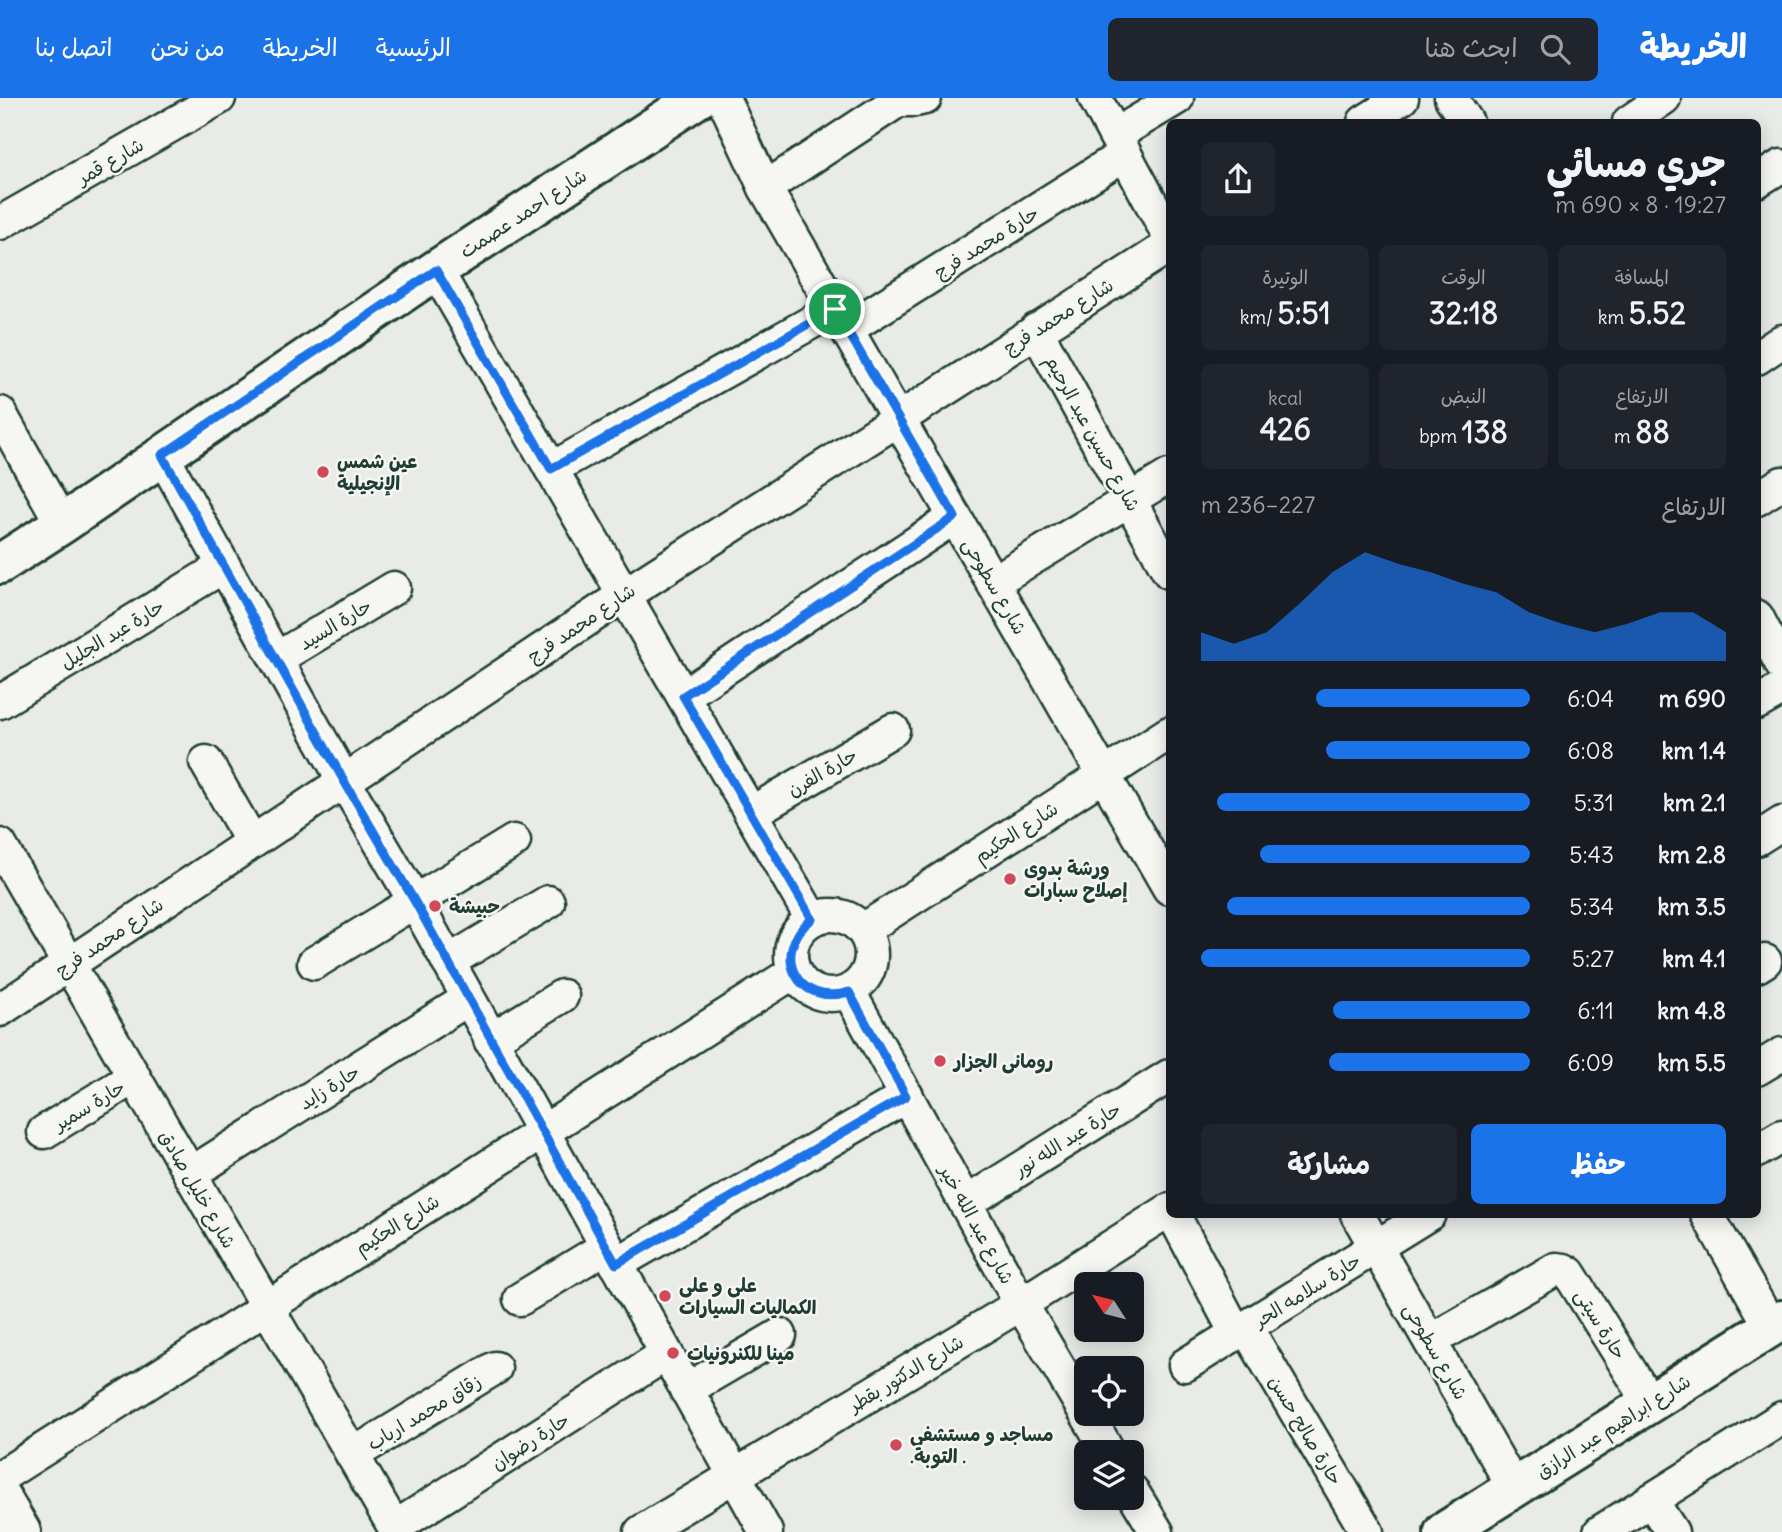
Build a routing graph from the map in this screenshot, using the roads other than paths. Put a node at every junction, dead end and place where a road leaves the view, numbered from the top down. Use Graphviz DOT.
graph roads {
  1 [pos="219,98"];
  2 [pos="698,98"];
  3 [pos="723,98"];
  4 [pos="925,98"];
  5 [pos="1095,98"];
  6 [pos="1177,98"];
  7 [pos="1402,98"];
  8 [pos="1451,98"];
  9 [pos="1664,98"];
  10 [pos="1369,119"];
  11 [pos="1465,119"];
  12 [pos="1633,119"];
  13 [pos="1120,145"];
  14 [pos="1781,166"];
  15 [pos="1761,178"];
  16 [pos="765,188"];
  17 [pos="0,223"];
  18 [pos="1166,230"];
  19 [pos="1166,248"];
  20 [pos="436,270"];
  21 [pos="841,319"];
  22 [pos="1036,330"];
  23 [pos="1782,341"];
  24 [pos="1761,355"];
  25 [pos="0,413"];
  26 [pos="898,418"];
  27 [pos="162,455"];
  28 [pos="551,469"];
  29 [pos="1166,479"];
  30 [pos="1782,483"];
  31 [pos="1761,496"];
  32 [pos="1129,500"];
  33 [pos="955,517"];
  34 [pos="62,524"];
  35 [pos="0,564"];
  36 [pos="224,566"];
  37 [pos="1166,567"];
  38 [pos="993,582"];
  39 [pos="394,588"];
  40 [pos="624,594"];
  41 [pos="1761,625"];
  42 [pos="276,659"];
  43 [pos="1782,665"];
  44 [pos="1782,689"];
  45 [pos="683,696"];
  46 [pos="1761,701"];
  47 [pos="0,702"];
  48 [pos="894,730"];
  49 [pos="1166,735"];
  50 [pos="206,762"];
  51 [pos="1104,775"];
  52 [pos="344,781"];
  53 [pos="751,813"];
  54 [pos="1782,823"];
  55 [pos="1761,836"];
  56 [pos="513,841"];
  57 [pos="252,842"];
  58 [pos="0,845"];
  59 [pos="1166,883"];
  60 [pos="415,902"];
  61 [pos="548,902"];
  62 [pos="812,919"];
  63 [pos="863,930"];
  64 [pos="448,962"];
  65 [pos="314,963"];
  66 [pos="69,964"];
  67 [pos="794,972"];
  68 [pos="849,992"];
  69 [pos="562,996"];
  70 [pos="468,999"];
  71 [pos="0,1010"];
  72 [pos="491,1040"];
  73 [pos="1782,1055"];
  74 [pos="1761,1067"];
  75 [pos="134,1077"];
  76 [pos="1166,1078"];
  77 [pos="906,1096"];
  78 [pos="44,1132"];
  79 [pos="542,1133"];
  80 [pos="1782,1136"];
  81 [pos="1761,1149"];
  82 [pos="190,1174"];
  83 [pos="966,1203"];
  84 [pos="1166,1212"];
  85 [pos="1175,1218"];
  86 [pos="1359,1218"];
  87 [pos="1423,1218"];
  88 [pos="1710,1218"];
  89 [pos="1376,1247"];
  90 [pos="611,1255"];
  91 [pos="520,1299"];
  92 [pos="1021,1304"];
  93 [pos="267,1307"];
  94 [pos="1777,1324"];
  95 [pos="1241,1330"];
  96 [pos="780,1335"];
  97 [pos="1430,1341"];
  98 [pos="666,1354"];
  99 [pos="1185,1365"];
  100 [pos="495,1368"];
  101 [pos="687,1390"];
  102 [pos="1650,1404"];
  103 [pos="1782,1418"];
  104 [pos="1103,1440"];
  105 [pos="352,1455"];
  106 [pos="734,1476"];
  107 [pos="0,1477"];
  108 [pos="1514,1488"];
  109 [pos="0,1496"];
  110 [pos="1651,1500"];
  111 [pos="1144,1510"];
  112 [pos="396,1530"];
  113 [pos="21,1532"];
  114 [pos="641,1532"];
  115 [pos="766,1532"];
  116 [pos="1157,1532"];
  117 [pos="1367,1532"];
  118 [pos="1444,1532"];
  119 [pos="1600,1532"];
  120 [pos="1672,1532"];
  1 -- 17 [label="street, شارع قمر"];
  2 -- 20 [label="main road, شارع احمد عصمت"];
  3 -- 16 [label="street, شارع سطوحى"];
  4 -- 16 [label="street"];
  5 -- 13 [label="street"];
  6 -- 13 [label="street, حارة محمد فرج"];
  7 -- 10 [label="street"];
  8 -- 11 [label="street"];
  9 -- 12 [label="street"];
  13 -- 18 [label="street"];
  13 -- 21 [label="street, حارة محمد فرج"];
  14 -- 15 [label="street"];
  16 -- 21 [label="street, شارع سطوحى"];
  19 -- 22 [label="street, شارع محمد فرج"];
  20 -- 27 [label="main road, شارع احمد عصمت"];
  20 -- 28 [label="street"];
  21 -- 26 [label="street, شارع سطوحى"];
  21 -- 28 [label="street, حارة محمد فرج"];
  22 -- 26 [label="street, شارع محمد فرج"];
  22 -- 32 [label="street, شارع حسين عبد الرحيم"];
  23 -- 24 [label="street"];
  25 -- 34 [label="street"];
  26 -- 33 [label="street, شارع سطوحى"];
  26 -- 40 [label="street, شارع محمد فرج"];
  27 -- 34 [label="main road, شارع احمد عصمت"];
  27 -- 36 [label="street"];
  28 -- 40 [label="street"];
  29 -- 32 [label="street"];
  30 -- 31 [label="street"];
  32 -- 37 [label="street, شارع حسين عبد الرحيم"];
  32 -- 38 [label="street"];
  33 -- 38 [label="street, شارع سطوحى"];
  33 -- 45 [label="street"];
  34 -- 35 [label="main road, شارع احمد عصمت"];
  36 -- 42 [label="street"];
  36 -- 47 [label="street, حارة عبد الجليل"];
  38 -- 51 [label="street, شارع سطوحى"];
  39 -- 42 [label="street, حارة السيد"];
  40 -- 45 [label="street"];
  40 -- 52 [label="street, شارع محمد فرج"];
  41 -- 43 [label="street"];
  42 -- 52 [label="street"];
  44 -- 46 [label="street"];
  45 -- 53 [label="street"];
  48 -- 53 [label="street, حارة الفرن"];
  49 -- 51 [label="street, شارع الحكيم"];
  50 -- 57 [label="street"];
  51 -- 59 [label="street, شارع سطوحى"];
  51 -- 63 [label="street, شارع الحكيم"];
  52 -- 57 [label="street, شارع محمد فرج"];
  52 -- 60 [label="street"];
  53 -- 62 [label="street"];
  54 -- 55 [label="street"];
  56 -- 60 [label="street"];
  57 -- 66 [label="street, شارع محمد فرج"];
  58 -- 66 [label="street, شارع خليل صادق"];
  60 -- 64 [label="street"];
  60 -- 65 [label="street"];
  61 -- 64 [label="street"];
  62 -- 63 [label="street"];
  62 -- 67 [label="street"];
  63 -- 68 [label="street"];
  64 -- 70 [label="street"];
  66 -- 71 [label="street, شارع محمد فرج"];
  66 -- 75 [label="street, شارع خليل صادق"];
  67 -- 68 [label="street"];
  67 -- 79 [label="street, شارع الحكيم"];
  68 -- 77 [label="street, شارع عبد الله خير"];
  69 -- 72 [label="street"];
  70 -- 72 [label="street"];
  70 -- 82 [label="street, حارة زايد"];
  72 -- 79 [label="street"];
  73 -- 74 [label="street"];
  75 -- 78 [label="street, حارة سمير"];
  75 -- 82 [label="street, شارع خليل صادق"];
  76 -- 83 [label="street, حارة عبد الله نور"];
  77 -- 83 [label="street, شارع عبد الله خير"];
  77 -- 90 [label="street"];
  79 -- 90 [label="street"];
  79 -- 93 [label="street, شارع الحكيم"];
  80 -- 81 [label="street"];
  82 -- 93 [label="street, شارع خليل صادق"];
  83 -- 92 [label="street, شارع عبد الله خير"];
  84 -- 92 [label="street, شارع الدكتور بقطر"];
  85 -- 95 [label="street, حارة صالح حسن"];
  86 -- 89 [label="street, شارع سطوحى"];
  87 -- 89 [label="street, حارة سلامه الحر"];
  88 -- 94 [label="street"];
  89 -- 95 [label="street, حارة سلامه الحر"];
  89 -- 97 [label="street, شارع سطوحى"];
  90 -- 91 [label="street"];
  90 -- 98 [label="street"];
  92 -- 104 [label="street, شارع عبد الله خير"];
  92 -- 106 [label="street, شارع الدكتور بقطر"];
  93 -- 105 [label="street, شارع خليل صادق"];
  93 -- 107 [label="street, شارع الحكيم"];
  94 -- 102 [label="main road, شارع ابراهيم عبد الرازق"];
  95 -- 99 [label="street, حارة سلامه الحر"];
  95 -- 117 [label="street, حارة صالح حسن"];
  96 -- 101 [label="street"];
  97 -- 102 [label="street, حارة سيتى"];
  97 -- 108 [label="street, شارع سطوحى"];
  98 -- 101 [label="street"];
  98 -- 112 [label="street, حارة رضوان"];
  100 -- 105 [label="street, زقاق محمد ارباب"];
  101 -- 106 [label="street"];
  102 -- 108 [label="main road, شارع ابراهيم عبد الرازق"];
  103 -- 110 [label="street"];
  105 -- 112 [label="street, شارع خليل صادق"];
  106 -- 114 [label="street, شارع الدكتور بقطر"];
  106 -- 115 [label="street"];
  108 -- 118 [label="main road, شارع ابراهيم عبد الرازق"];
  109 -- 113 [label="main road"];
  110 -- 119 [label="street"];
  110 -- 120 [label="street"];
  111 -- 116 [label="street"];
}
